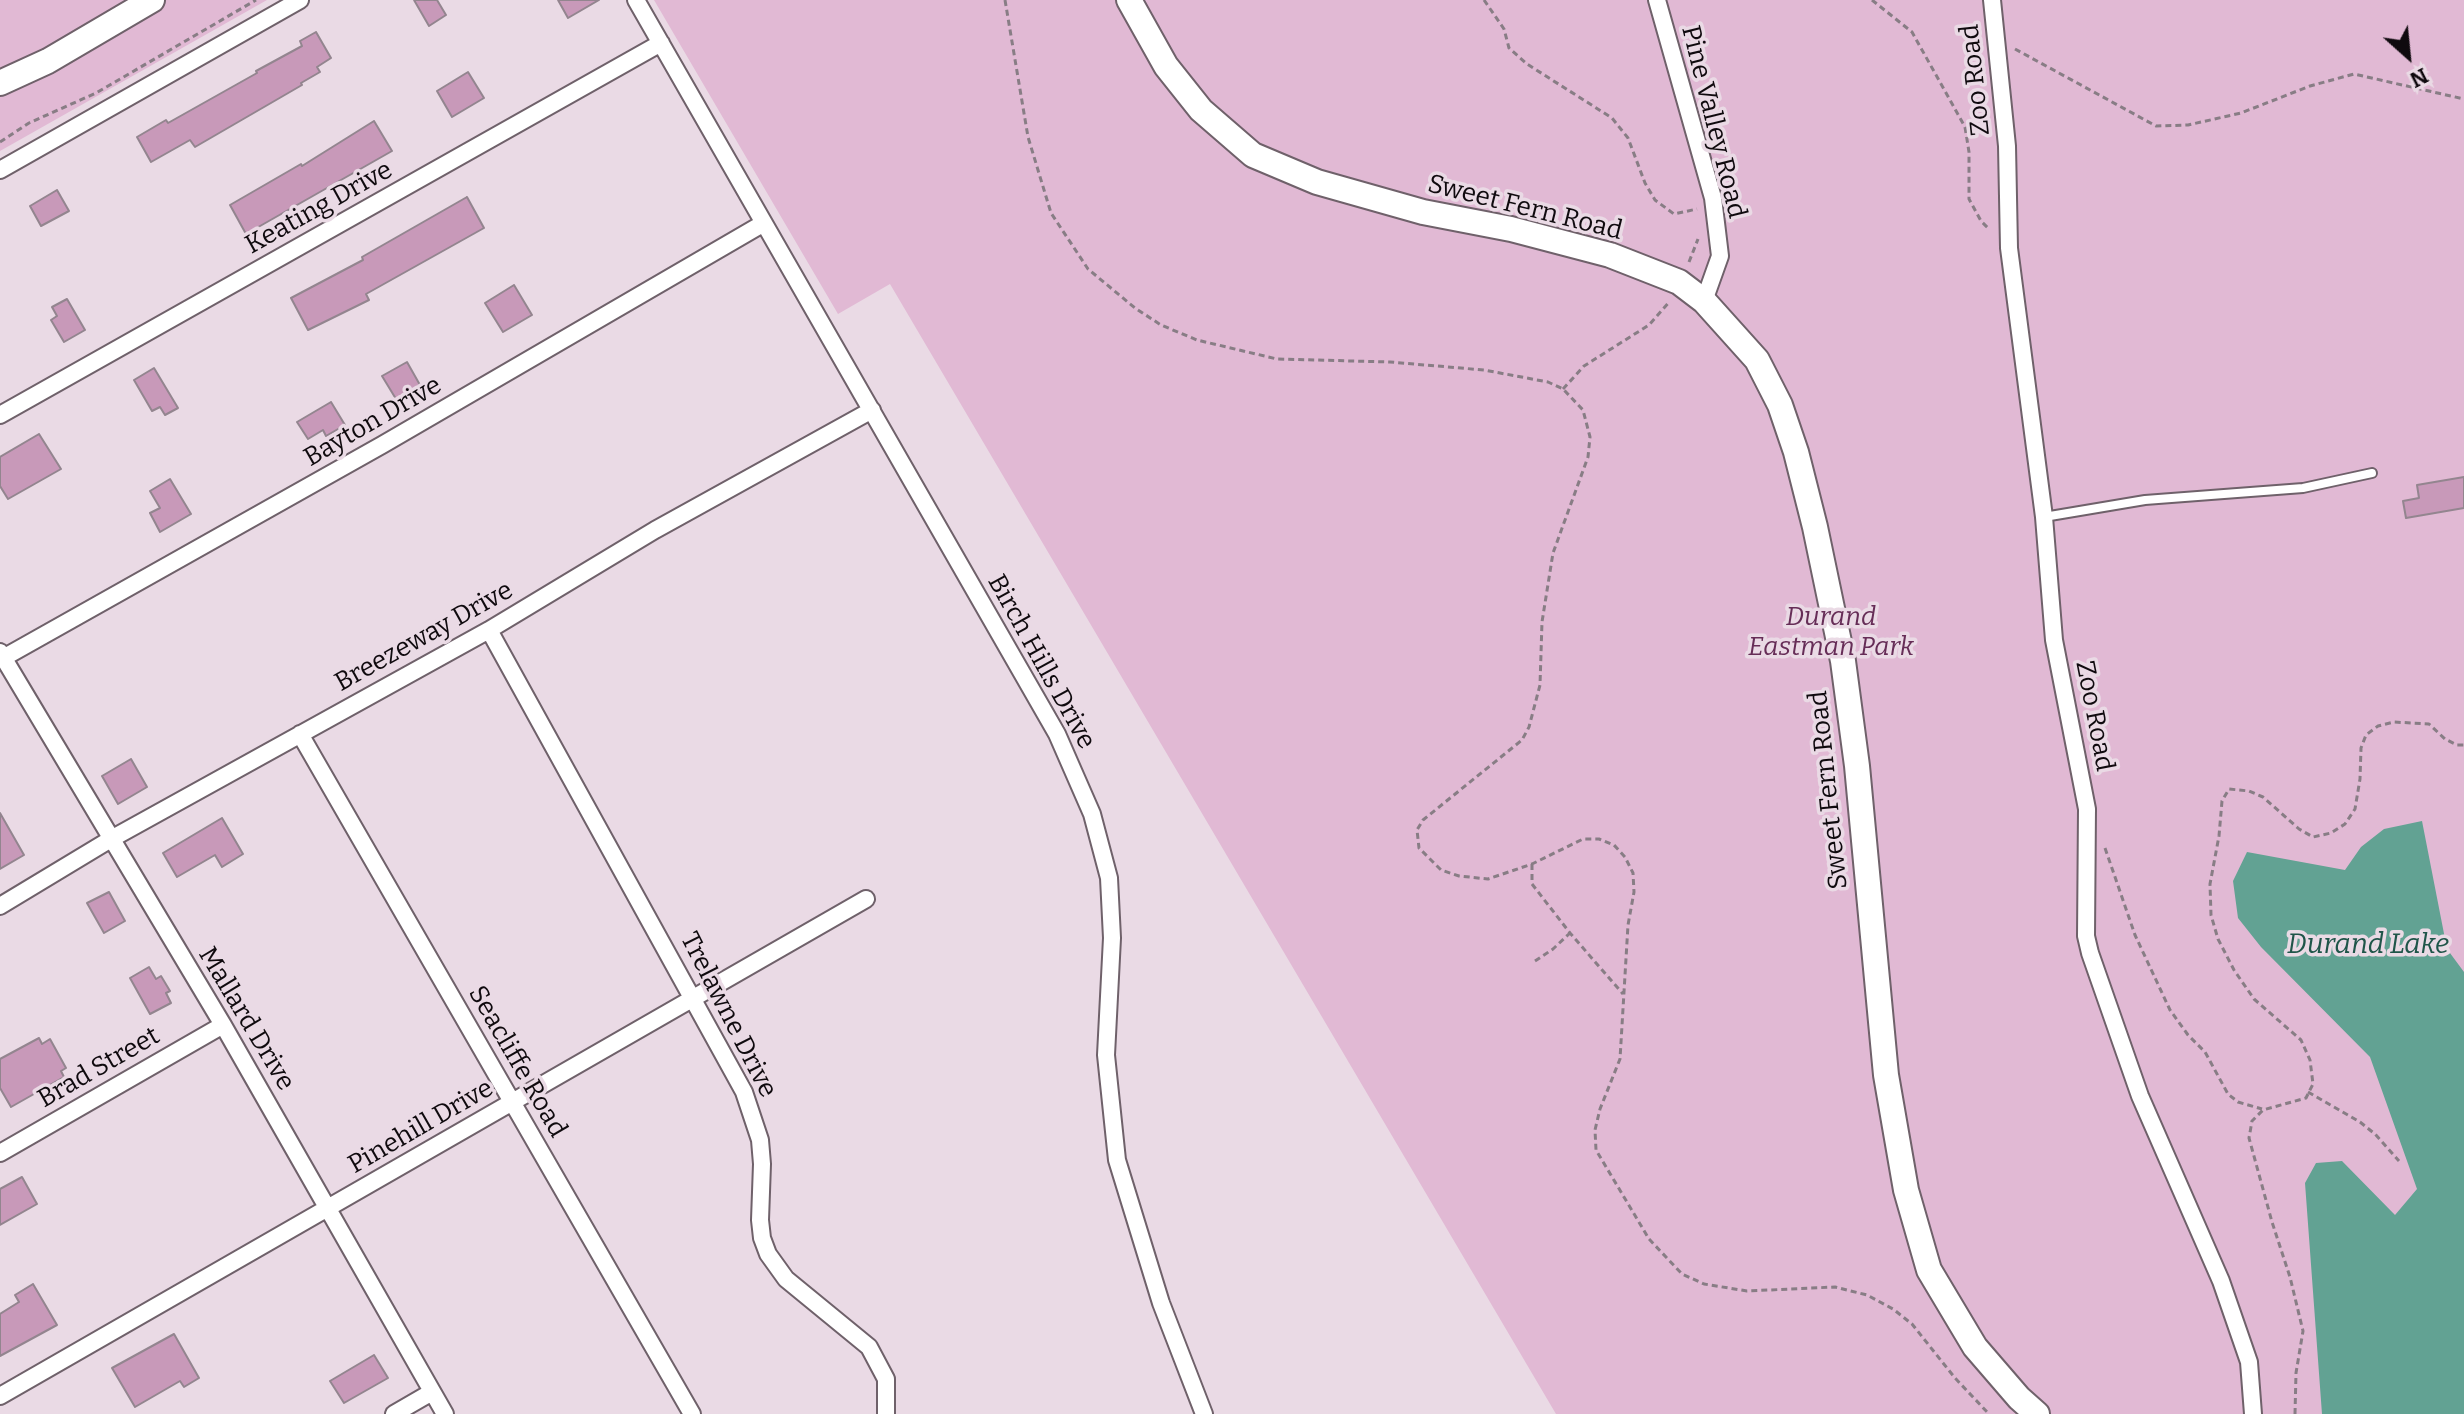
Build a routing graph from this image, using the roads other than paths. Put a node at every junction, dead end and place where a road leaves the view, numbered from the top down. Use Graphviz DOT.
graph roads {
  1 [pos="152,0"];
  2 [pos="300,0"];
  3 [pos="636,0"];
  4 [pos="1129,0"];
  5 [pos="1657,0"];
  6 [pos="1992,0"];
  7 [pos="661,43"];
  8 [pos="0,83"];
  9 [pos="0,170"];
  10 [pos="764,223"];
  11 [pos="1704,301"];
  12 [pos="872,410"];
  13 [pos="0,415"];
  14 [pos="2372,473"];
  15 [pos="2044,517"];
  16 [pos="489,630"];
  17 [pos="2,655"];
  18 [pos="300,734"];
  19 [pos="111,839"];
  20 [pos="866,899"];
  21 [pos="0,906"];
  22 [pos="694,998"];
  23 [pos="223,1025"];
  24 [pos="511,1102"];
  25 [pos="0,1153"];
  26 [pos="329,1208"];
  27 [pos="432,1392"];
  28 [pos="0,1396"];
  29 [pos="394,1414"];
  30 [pos="445,1414"];
  31 [pos="692,1414"];
  32 [pos="886,1414"];
  33 [pos="1204,1414"];
  34 [pos="2037,1414"];
  35 [pos="2253,1414"];
  1 -- 8 [label="main road"];
  2 -- 9 [label="street"];
  3 -- 7 [label="street, Birch Hills Drive"];
  4 -- 11 [label="main road, Sweet Fern Road"];
  5 -- 11 [label="street, Pine Valley Road"];
  6 -- 15 [label="street, Zoo Road"];
  7 -- 10 [label="street, Birch Hills Drive"];
  7 -- 13 [label="street, Keating Drive"];
  10 -- 12 [label="street, Birch Hills Drive"];
  10 -- 17 [label="street, Bayton Drive"];
  11 -- 34 [label="main road, Sweet Fern Road"];
  12 -- 16 [label="street, Breezeway Drive"];
  12 -- 33 [label="street, Birch Hills Drive"];
  14 -- 15 [label="lane"];
  15 -- 35 [label="street, Zoo Road"];
  16 -- 18 [label="street, Breezeway Drive"];
  16 -- 22 [label="street, Trelawne Drive"];
  17 -- 19 [label="street, Mallard Drive"];
  18 -- 19 [label="street, Breezeway Drive"];
  18 -- 24 [label="street, Seacliffe Road"];
  19 -- 21 [label="street, Breezeway Drive"];
  19 -- 23 [label="street, Mallard Drive"];
  20 -- 22 [label="street, Pinehill Drive"];
  22 -- 24 [label="street, Pinehill Drive"];
  22 -- 32 [label="street, Trelawne Drive"];
  23 -- 25 [label="street, Brad Street"];
  23 -- 26 [label="street, Mallard Drive"];
  24 -- 26 [label="street, Pinehill Drive"];
  24 -- 31 [label="street, Seacliffe Road"];
  26 -- 27 [label="street, Mallard Drive"];
  26 -- 28 [label="street, Pinehill Drive"];
  27 -- 29 [label="street"];
  27 -- 30 [label="street, Mallard Drive"];
}
